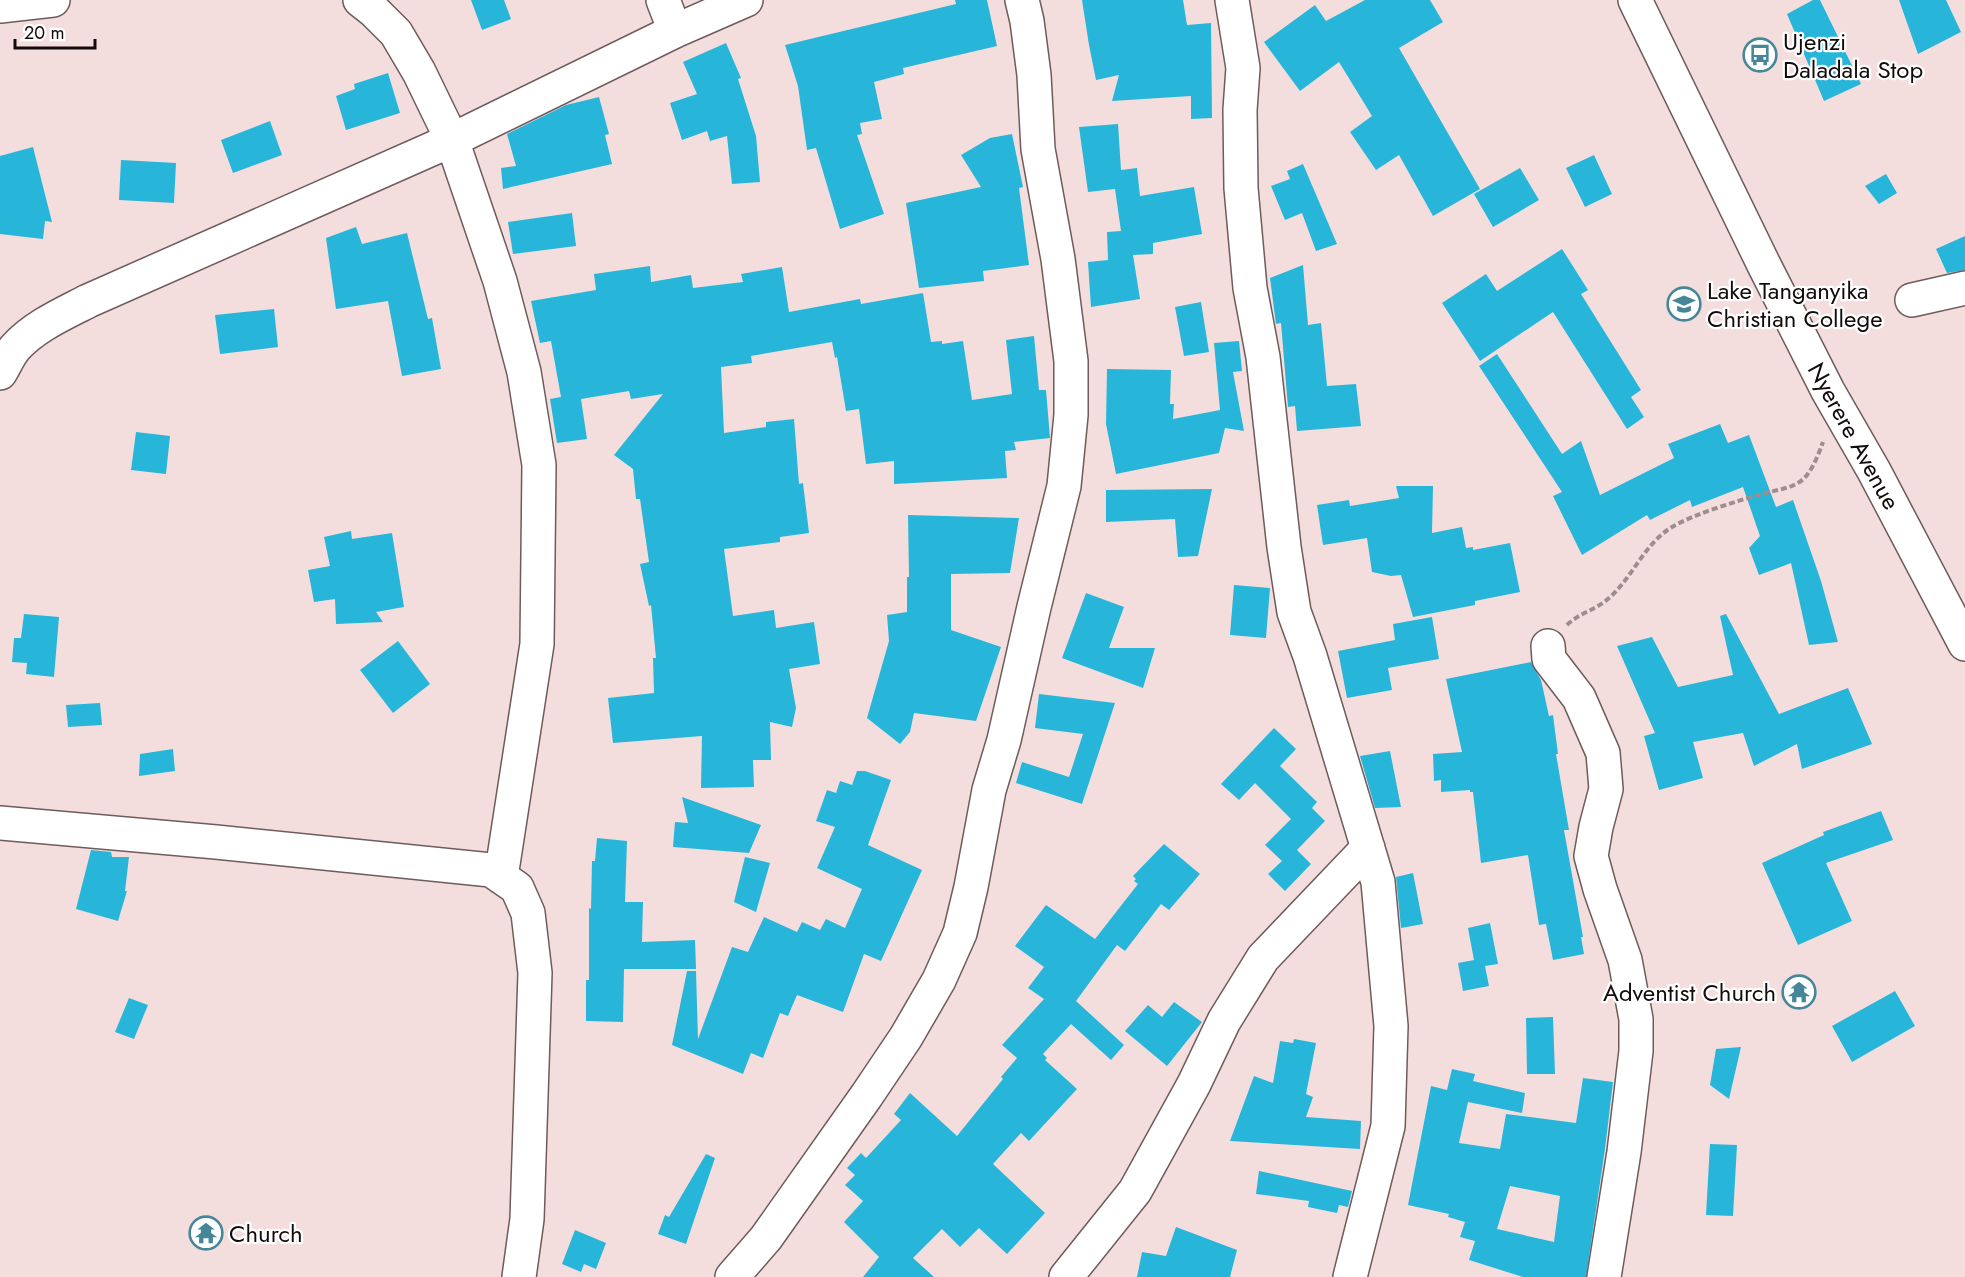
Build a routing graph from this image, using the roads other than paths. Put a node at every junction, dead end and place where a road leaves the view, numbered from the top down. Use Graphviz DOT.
graph roads {
  1 [pos="53,0"];
  2 [pos="360,0"];
  3 [pos="663,0"];
  4 [pos="746,0"];
  5 [pos="1022,0"];
  6 [pos="1232,0"];
  7 [pos="1635,0"];
  8 [pos="0,6"];
  9 [pos="675,31"];
  10 [pos="452,140"];
  11 [pos="1965,288"];
  12 [pos="1912,300"];
  13 [pos="4,357"];
  14 [pos="1965,644"];
  15 [pos="1548,646"];
  16 [pos="0,823"];
  17 [pos="1368,848"];
  18 [pos="501,877"];
  19 [pos="519,1277"];
  20 [pos="732,1277"];
  21 [pos="1066,1277"];
  22 [pos="1350,1277"];
  23 [pos="1604,1277"];
  1 -- 8 [label="street"];
  2 -- 10 [label="street"];
  3 -- 9 [label="street"];
  4 -- 9 [label="street"];
  5 -- 20 [label="street"];
  6 -- 17 [label="street"];
  7 -- 14 [label="street, Nyerere Avenue"];
  9 -- 10 [label="street"];
  10 -- 13 [label="street"];
  10 -- 18 [label="street"];
  11 -- 12 [label="street"];
  15 -- 23 [label="street"];
  16 -- 18 [label="street"];
  17 -- 21 [label="street"];
  17 -- 22 [label="street"];
  18 -- 19 [label="street"];
}
